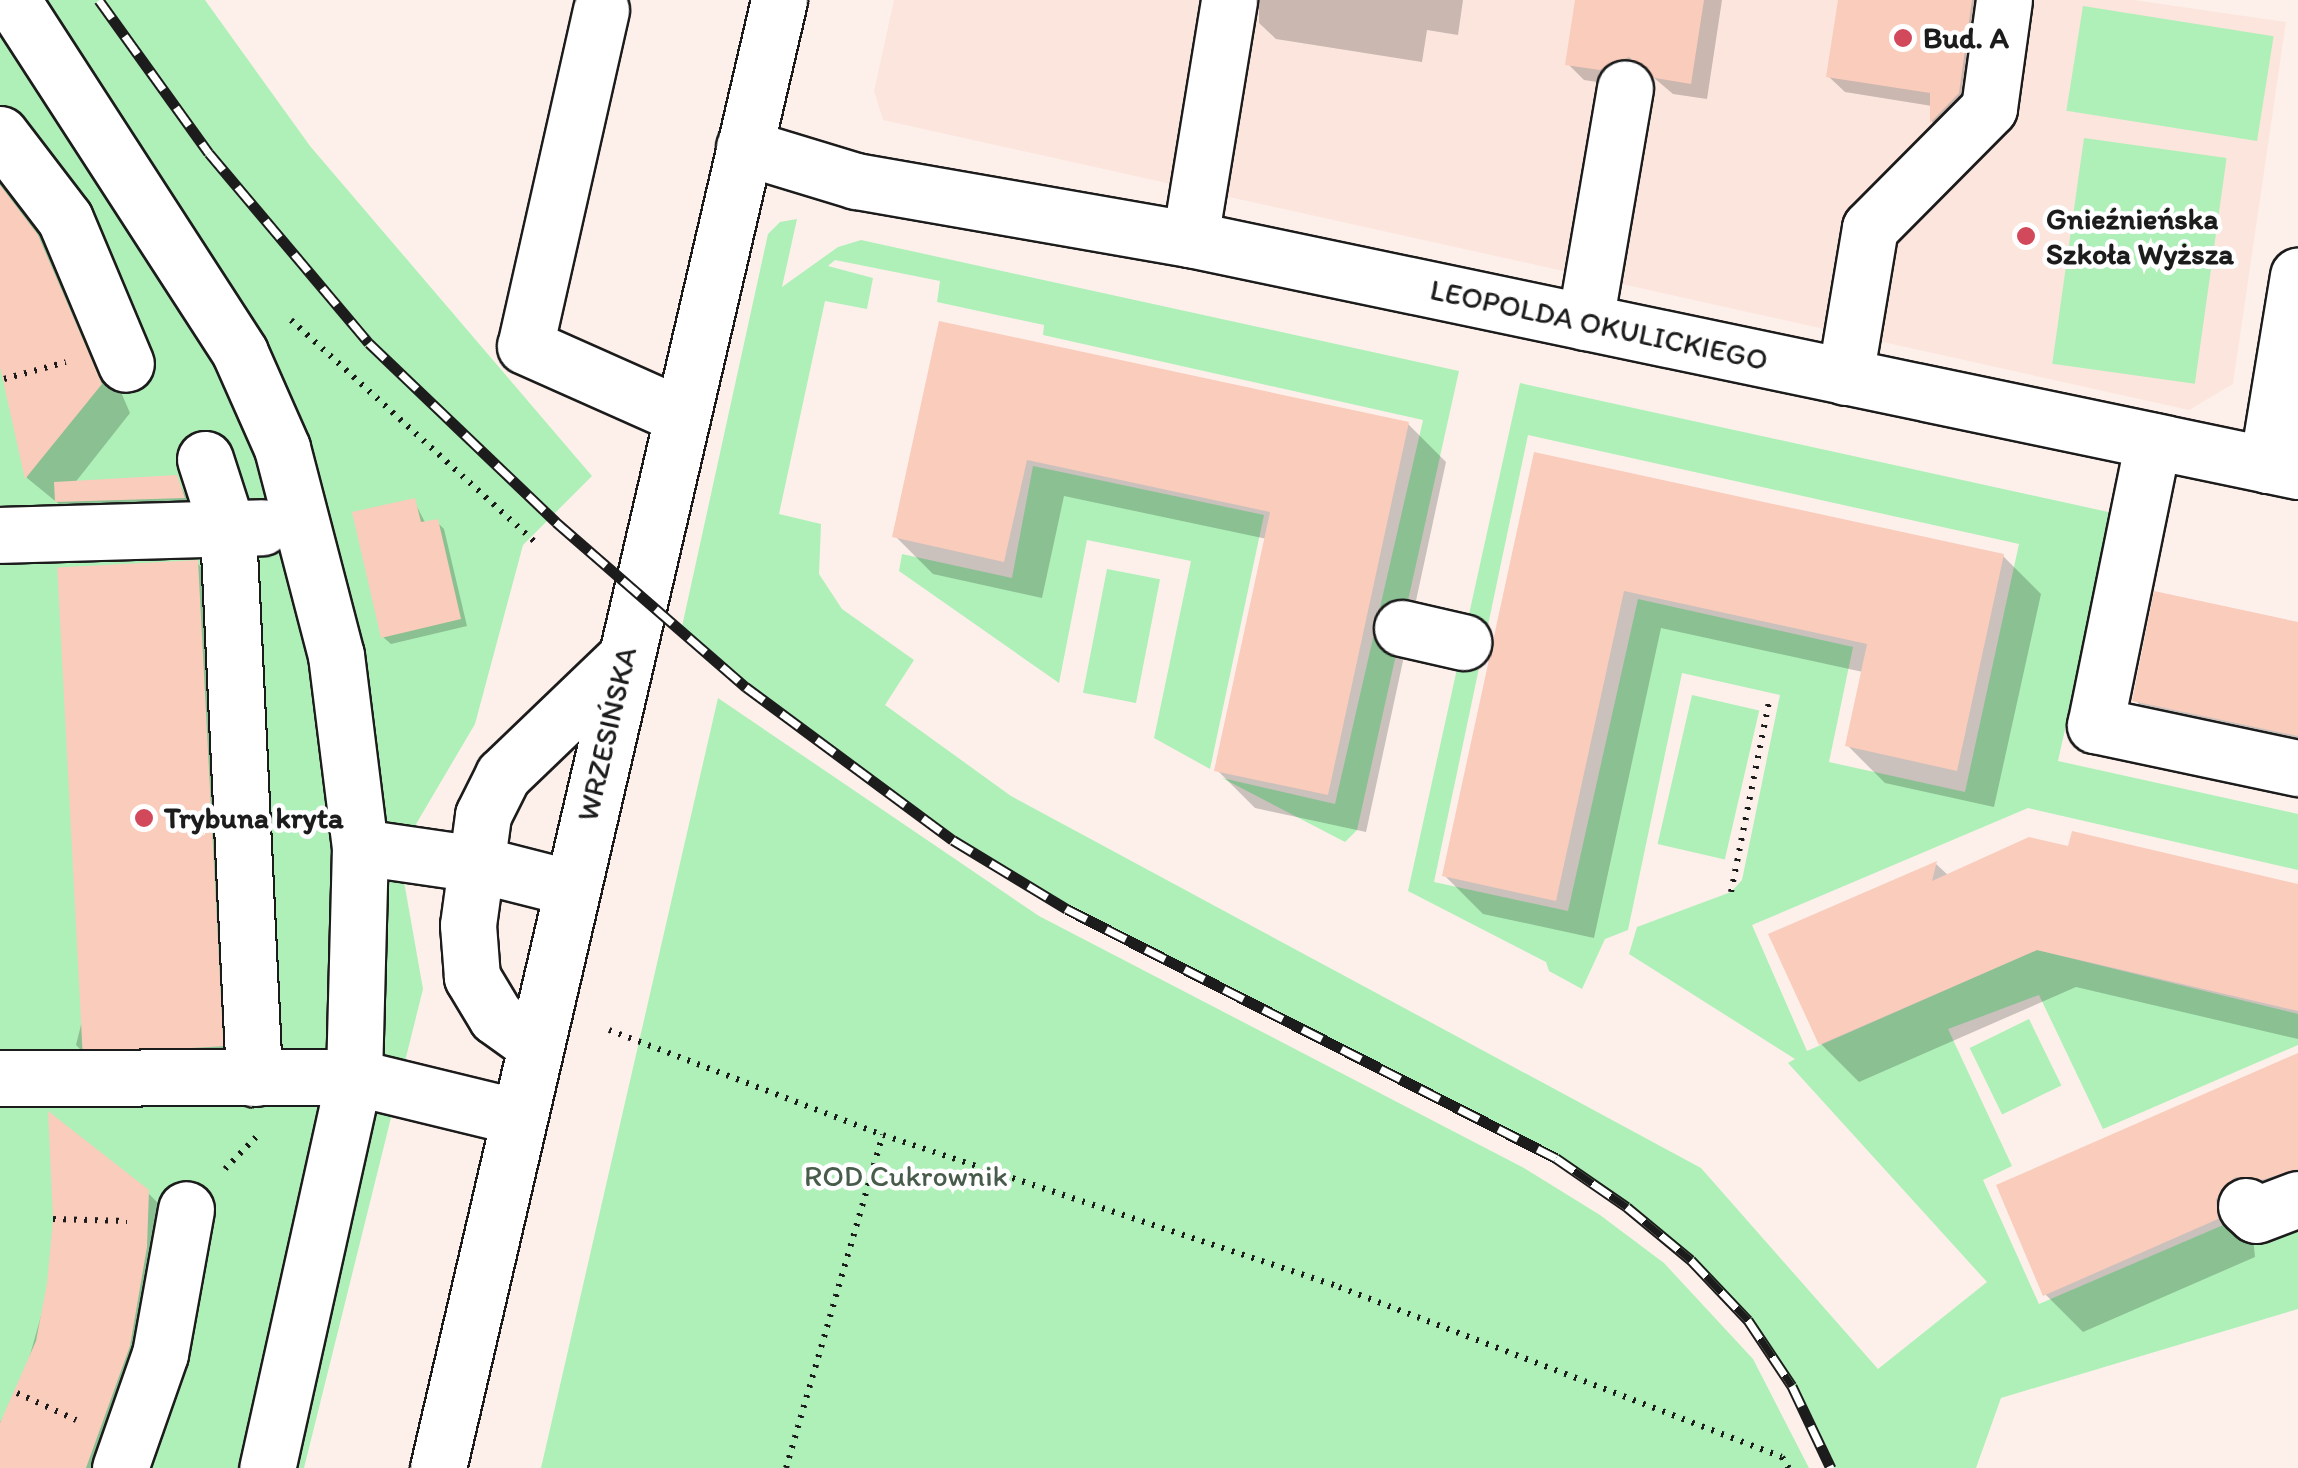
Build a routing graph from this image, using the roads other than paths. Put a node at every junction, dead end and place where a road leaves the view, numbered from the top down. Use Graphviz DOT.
graph roads {
  1 [pos="12,0"];
  2 [pos="779,0"];
  3 [pos="1229,0"];
  4 [pos="2004,0"];
  5 [pos="601,10"];
  6 [pos="1625,88"];
  7 [pos="0,134"];
  8 [pos="744,146"];
  9 [pos="1190,239"];
  10 [pos="2298,276"];
  11 [pos="1586,322"];
  12 [pos="102,361"];
  13 [pos="1846,376"];
  14 [pos="680,416"];
  15 [pos="2153,441"];
  16 [pos="205,459"];
  17 [pos="2283,468"];
  18 [pos="306,522"];
  19 [pos="228,530"];
  20 [pos="0,536"];
  21 [pos="1402,628"];
  22 [pos="1462,642"];
  23 [pos="624,659"];
  24 [pos="2298,768"];
  25 [pos="360,847"];
  26 [pos="477,864"];
  27 [pos="572,888"];
  28 [pos="535,1045"];
  29 [pos="354,1077"];
  30 [pos="0,1078"];
  31 [pos="264,1099"];
  32 [pos="518,1116"];
  33 [pos="186,1209"];
  34 [pos="120,1468"];
  35 [pos="267,1468"];
  36 [pos="438,1468"];
  1 -- 18 [label="street"];
  2 -- 8 [label="street, WRZESIŃSKA"];
  3 -- 9 [label="street"];
  4 -- 13 [label="street"];
  5 -- 14 [label="street"];
  6 -- 11 [label="street"];
  7 -- 12 [label="street"];
  8 -- 9 [label="street, LEOPOLDA OKULICKIEGO"];
  8 -- 14 [label="street, WRZESIŃSKA"];
  9 -- 11 [label="street, LEOPOLDA OKULICKIEGO"];
  10 -- 17 [label="street, LEOPOLDA OKULICKIEGO"];
  11 -- 13 [label="street, LEOPOLDA OKULICKIEGO"];
  13 -- 15 [label="street, LEOPOLDA OKULICKIEGO"];
  14 -- 23 [label="street, WRZESIŃSKA"];
  15 -- 17 [label="street, LEOPOLDA OKULICKIEGO"];
  15 -- 24 [label="street"];
  16 -- 19 [label="street"];
  18 -- 19 [label="street"];
  18 -- 25 [label="street"];
  19 -- 20 [label="street"];
  19 -- 31 [label="street"];
  21 -- 22 [label="street"];
  23 -- 26 [label="street"];
  23 -- 27 [label="street, WRZESIŃSKA"];
  25 -- 26 [label="street"];
  25 -- 29 [label="street"];
  26 -- 27 [label="street"];
  26 -- 28 [label="street"];
  27 -- 28 [label="street, WRZESIŃSKA"];
  28 -- 32 [label="street, WRZESIŃSKA"];
  29 -- 31 [label="street"];
  29 -- 32 [label="street"];
  29 -- 35 [label="street"];
  30 -- 31 [label="street"];
  32 -- 36 [label="street, WRZESIŃSKA"];
  33 -- 34 [label="street"];
}
